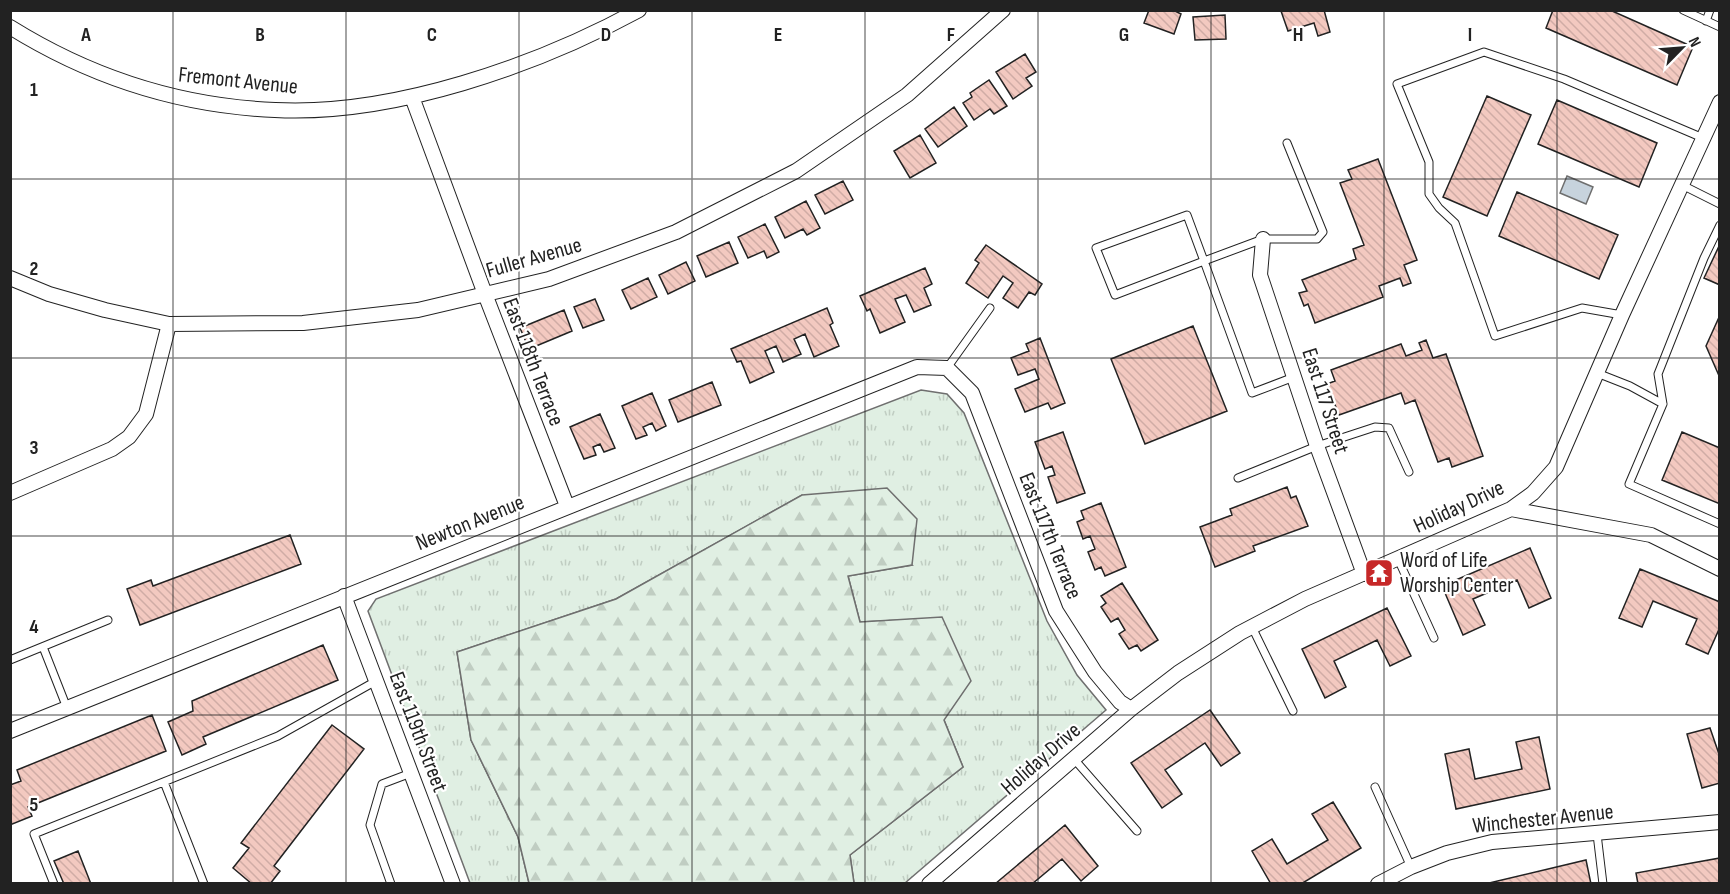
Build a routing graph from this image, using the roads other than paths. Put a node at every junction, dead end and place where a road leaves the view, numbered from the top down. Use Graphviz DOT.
graph roads {
  1 [pos="639,10"];
  2 [pos="1003,10"];
  3 [pos="1683,10"];
  4 [pos="1710,10"];
  5 [pos="1706,21"];
  6 [pos="10,27"];
  7 [pos="1719,27"];
  8 [pos="412,97"];
  9 [pos="1719,102"];
  10 [pos="1703,138"];
  11 [pos="1287,143"];
  12 [pos="1682,185"];
  13 [pos="1719,204"];
  14 [pos="1719,225"];
  15 [pos="1263,239"];
  16 [pos="1204,261"];
  17 [pos="10,278"];
  18 [pos="485,294"];
  19 [pos="990,308"];
  20 [pos="1622,315"];
  21 [pos="169,324"];
  22 [pos="947,368"];
  23 [pos="1597,373"];
  24 [pos="1295,377"];
  25 [pos="1663,404"];
  26 [pos="1317,446"];
  27 [pos="1409,472"];
  28 [pos="1238,478"];
  29 [pos="10,494"];
  30 [pos="567,506"];
  31 [pos="1510,509"];
  32 [pos="1719,524"];
  33 [pos="1398,559"];
  34 [pos="1719,569"];
  35 [pos="1364,574"];
  36 [pos="344,596"];
  37 [pos="108,620"];
  38 [pos="1252,627"];
  39 [pos="1434,638"];
  40 [pos="43,648"];
  41 [pos="10,660"];
  42 [pos="376,681"];
  43 [pos="67,708"];
  44 [pos="1131,709"];
  45 [pos="1293,711"];
  46 [pos="10,731"];
  47 [pos="1074,759"];
  48 [pos="411,773"];
  49 [pos="164,782"];
  50 [pos="1375,787"];
  51 [pos="1719,822"];
  52 [pos="1137,831"];
  53 [pos="1597,834"];
  54 [pos="1411,867"];
  55 [pos="1395,879"];
  56 [pos="54,884"];
  57 [pos="204,884"];
  58 [pos="391,884"];
  59 [pos="453,884"];
  60 [pos="929,884"];
  61 [pos="1378,884"];
  62 [pos="1603,884"];
  1 -- 8 [label="street, Fremont Avenue"];
  2 -- 18 [label="street, Fuller Avenue"];
  3 -- 5 [label="lane"];
  4 -- 5 [label="lane"];
  5 -- 7 [label="lane"];
  6 -- 8 [label="street, Fremont Avenue"];
  8 -- 18 [label="street, East 118th Terrace"];
  9 -- 10 [label="street, Holiday Drive"];
  10 -- 12 [label="street, Holiday Drive"];
  10 -- 20 [label="lane"];
  11 -- 15 [label="lane"];
  12 -- 13 [label="lane"];
  12 -- 20 [label="street, Holiday Drive"];
  14 -- 25 [label="lane"];
  15 -- 16 [label="lane"];
  15 -- 24 [label="street, East 117 Street"];
  16 -- 16 [label="lane"];
  16 -- 24 [label="lane"];
  17 -- 21 [label="street, Fuller Avenue"];
  18 -- 21 [label="street, Fuller Avenue"];
  18 -- 30 [label="street, East 118th Terrace"];
  19 -- 22 [label="lane"];
  20 -- 23 [label="street, Holiday Drive"];
  21 -- 29 [label="street"];
  22 -- 30 [label="street, Newton Avenue"];
  22 -- 44 [label="street, East 117th Terrace"];
  23 -- 25 [label="lane"];
  23 -- 31 [label="street, Holiday Drive"];
  24 -- 26 [label="street, East 117 Street"];
  25 -- 32 [label="lane"];
  26 -- 27 [label="lane"];
  26 -- 28 [label="lane"];
  26 -- 35 [label="street, East 117 Street"];
  30 -- 36 [label="street, Newton Avenue"];
  31 -- 33 [label="street, Holiday Drive"];
  31 -- 34 [label="street"];
  33 -- 35 [label="street, Holiday Drive"];
  33 -- 39 [label="lane"];
  35 -- 38 [label="street, Holiday Drive"];
  36 -- 42 [label="street, East 119th Street"];
  36 -- 43 [label="street, Newton Avenue"];
  37 -- 40 [label="lane"];
  38 -- 44 [label="street, Holiday Drive"];
  38 -- 45 [label="lane"];
  40 -- 41 [label="lane"];
  40 -- 43 [label="lane"];
  42 -- 48 [label="street, East 119th Street"];
  42 -- 49 [label="lane"];
  43 -- 46 [label="street, Newton Avenue"];
  44 -- 47 [label="street, Holiday Drive"];
  47 -- 52 [label="lane"];
  47 -- 60 [label="street, Holiday Drive"];
  48 -- 58 [label="lane"];
  48 -- 59 [label="street, East 119th Street"];
  49 -- 56 [label="lane"];
  49 -- 57 [label="lane"];
  50 -- 54 [label="lane"];
  51 -- 53 [label="street, Winchester Avenue"];
  53 -- 54 [label="street, Winchester Avenue"];
  53 -- 62 [label="lane"];
  54 -- 55 [label="street, Winchester Avenue"];
  55 -- 61 [label="street, Winchester Avenue"];
}
